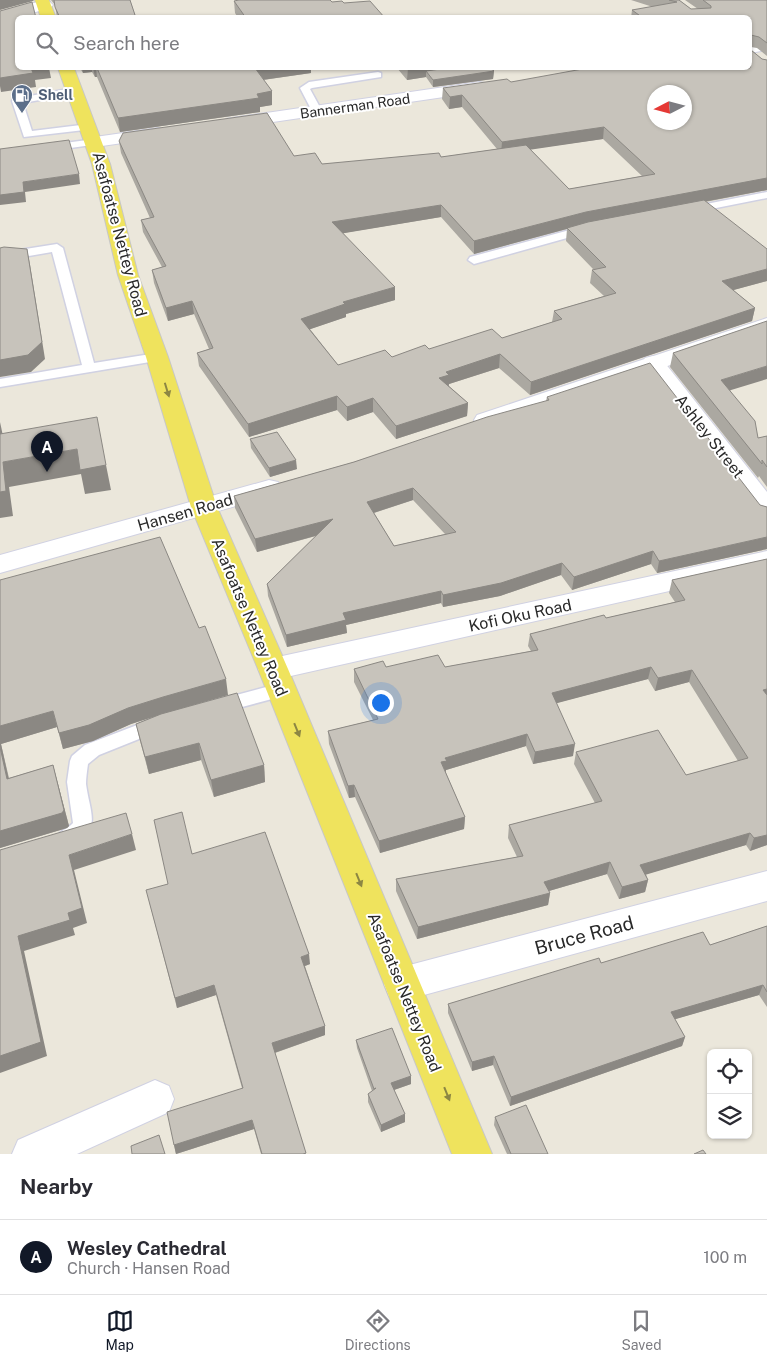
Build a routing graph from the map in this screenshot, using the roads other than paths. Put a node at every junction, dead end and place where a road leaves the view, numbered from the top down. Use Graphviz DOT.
graph roads {
  1 [pos="45,8"];
  2 [pos="0,16"];
  3 [pos="767,45"];
  4 [pos="752,48"];
  5 [pos="67,70"];
  6 [pos="378,75"];
  7 [pos="497,85"];
  8 [pos="74,91"];
  9 [pos="317,111"];
  10 [pos="218,125"];
  11 [pos="170,132"];
  12 [pos="92,134"];
  13 [pos="38,150"];
  14 [pos="767,195"];
  15 [pos="677,213"];
  16 [pos="603,226"];
  17 [pos="0,256"];
  18 [pos="474,260"];
  19 [pos="767,326"];
  20 [pos="157,357"];
  21 [pos="653,362"];
  22 [pos="89,368"];
  23 [pos="0,383"];
  24 [pos="466,427"];
  25 [pos="287,483"];
  26 [pos="204,507"];
  27 [pos="767,510"];
  28 [pos="767,560"];
  29 [pos="0,564"];
  30 [pos="277,679"];
  31 [pos="206,710"];
  32 [pos="179,718"];
  33 [pos="46,844"];
  34 [pos="767,886"];
  35 [pos="402,984"];
  36 [pos="155,1099"];
  37 [pos="32,1154"];
  38 [pos="472,1154"];
  1 -- 2 [label="street"];
  3 -- 4 [label="street"];
  5 -- 8 [label="main road, Asafoatse Nettey Road"];
  6 -- 9 [label="lane"];
  7 -- 9 [label="street, Bannerman Road"];
  8 -- 12 [label="main road, Asafoatse Nettey Road"];
  8 -- 12 [label="lane"];
  9 -- 10 [label="street, Bannerman Road"];
  11 -- 12 [label="street"];
  12 -- 13 [label="lane"];
  12 -- 20 [label="main road, Asafoatse Nettey Road"];
  14 -- 15 [label="lane"];
  16 -- 18 [label="lane"];
  17 -- 22 [label="lane"];
  19 -- 21 [label="street"];
  20 -- 22 [label="lane"];
  20 -- 26 [label="main road, Asafoatse Nettey Road, one-way"];
  21 -- 24 [label="street"];
  21 -- 27 [label="street, Ashley Street"];
  22 -- 23 [label="lane"];
  25 -- 26 [label="street, Hansen Road"];
  26 -- 29 [label="street, Hansen Road"];
  26 -- 30 [label="main road, Asafoatse Nettey Road"];
  28 -- 30 [label="street, Kofi Oku Road"];
  30 -- 31 [label="lane"];
  30 -- 35 [label="main road, Asafoatse Nettey Road, one-way"];
  32 -- 33 [label="lane"];
  34 -- 35 [label="street, Bruce Road"];
  35 -- 38 [label="main road, Asafoatse Nettey Road, one-way"];
  36 -- 37 [label="street"];
}
